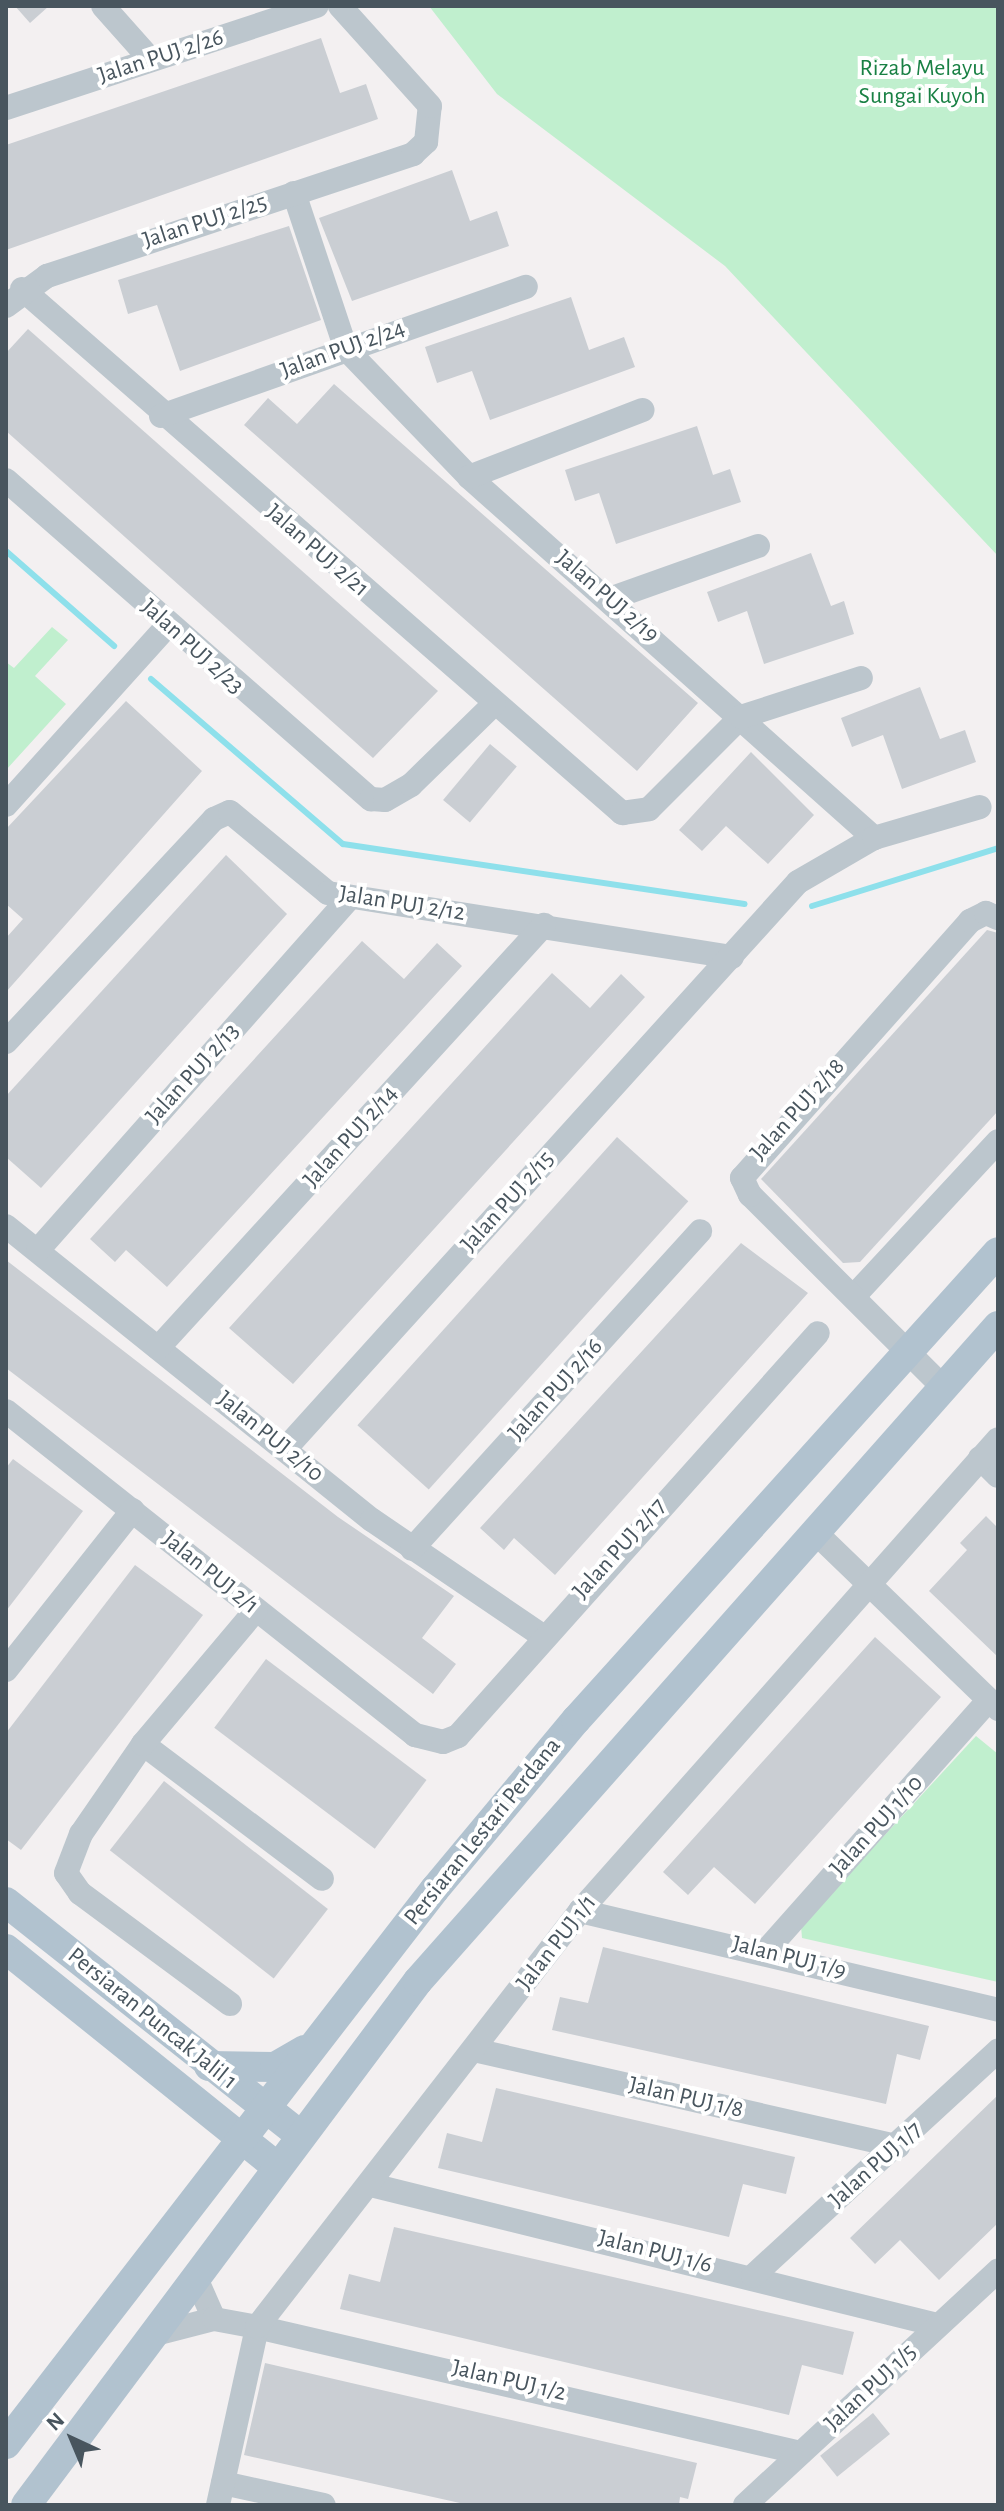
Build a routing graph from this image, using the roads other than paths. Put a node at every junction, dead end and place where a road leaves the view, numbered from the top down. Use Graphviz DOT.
graph roads {
  1 [pos="103,6"];
  2 [pos="317,6"];
  3 [pos="340,6"];
  4 [pos="151,60"];
  5 [pos="6,108"];
  6 [pos="294,193"];
  7 [pos="526,287"];
  8 [pos="14,297"];
  9 [pos="346,349"];
  10 [pos="643,410"];
  11 [pos="161,416"];
  12 [pos="469,477"];
  13 [pos="6,480"];
  14 [pos="758,546"];
  15 [pos="612,598"];
  16 [pos="168,625"];
  17 [pos="861,678"];
  18 [pos="494,704"];
  19 [pos="741,717"];
  20 [pos="6,805"];
  21 [pos="980,807"];
  22 [pos="874,838"];
  23 [pos="349,899"];
  24 [pos="998,918"];
  25 [pos="544,925"];
  26 [pos="732,957"];
  27 [pos="6,1042"];
  28 [pos="998,1141"];
  29 [pos="6,1226"];
  30 [pos="700,1231"];
  31 [pos="38,1250"];
  32 [pos="998,1252"];
  33 [pos="855,1295"];
  34 [pos="998,1326"];
  35 [pos="818,1333"];
  36 [pos="158,1348"];
  37 [pos="904,1350"];
  38 [pos="944,1388"];
  39 [pos="6,1411"];
  40 [pos="998,1439"];
  41 [pos="286,1448"];
  42 [pos="980,1458"];
  43 [pos="998,1476"];
  44 [pos="133,1510"];
  45 [pos="815,1532"];
  46 [pos="412,1549"];
  47 [pos="871,1588"];
  48 [pos="256,1610"];
  49 [pos="543,1636"];
  50 [pos="6,1670"];
  51 [pos="993,1705"];
  52 [pos="415,1735"];
  53 [pos="143,1744"];
  54 [pos="322,1879"];
  55 [pos="6,1902"];
  56 [pos="580,1911"];
  57 [pos="6,1949"];
  58 [pos="765,1952"];
  59 [pos="230,2004"];
  60 [pos="998,2010"];
  61 [pos="312,2046"];
  62 [pos="474,2050"];
  63 [pos="998,2051"];
  64 [pos="207,2065"];
  65 [pos="198,2107"];
  66 [pos="263,2107"];
  67 [pos="299,2134"];
  68 [pos="238,2137"];
  69 [pos="898,2146"];
  70 [pos="276,2166"];
  71 [pos="371,2185"];
  72 [pos="200,2187"];
  73 [pos="998,2271"];
  74 [pos="195,2276"];
  75 [pos="753,2276"];
  76 [pos="214,2319"];
  77 [pos="937,2325"];
  78 [pos="257,2327"];
  79 [pos="152,2335"];
  80 [pos="6,2444"];
  81 [pos="801,2453"];
  82 [pos="220,2494"];
  83 [pos="26,2505"];
  84 [pos="324,2505"];
  85 [pos="745,2505"];
  1 -- 4 [label="street"];
  2 -- 4 [label="street, Jalan PUJ 2/26"];
  3 -- 6 [label="street, Jalan PUJ 2/25"];
  4 -- 5 [label="street, Jalan PUJ 2/26"];
  6 -- 8 [label="street, Jalan PUJ 2/25"];
  6 -- 9 [label="street"];
  7 -- 9 [label="street, Jalan PUJ 2/24"];
  8 -- 11 [label="street, Jalan PUJ 2/21"];
  9 -- 11 [label="street, Jalan PUJ 2/24"];
  9 -- 12 [label="street, Jalan PUJ 2/19"];
  10 -- 12 [label="street"];
  11 -- 18 [label="street, Jalan PUJ 2/21"];
  12 -- 15 [label="street, Jalan PUJ 2/19"];
  13 -- 16 [label="street, Jalan PUJ 2/23"];
  14 -- 15 [label="street"];
  15 -- 19 [label="street, Jalan PUJ 2/19"];
  16 -- 18 [label="street, Jalan PUJ 2/23"];
  16 -- 20 [label="street"];
  17 -- 19 [label="street"];
  18 -- 19 [label="street, Jalan PUJ 2/21"];
  19 -- 22 [label="street, Jalan PUJ 2/19"];
  21 -- 22 [label="street"];
  22 -- 26 [label="street"];
  23 -- 25 [label="street, Jalan PUJ 2/12"];
  23 -- 27 [label="street, Jalan PUJ 2/12"];
  23 -- 31 [label="street, Jalan PUJ 2/13"];
  24 -- 33 [label="street, Jalan PUJ 2/18"];
  25 -- 26 [label="street, Jalan PUJ 2/12"];
  25 -- 36 [label="street, Jalan PUJ 2/14"];
  26 -- 41 [label="street, Jalan PUJ 2/15"];
  28 -- 33 [label="street"];
  29 -- 31 [label="street, Jalan PUJ 2/10"];
  30 -- 46 [label="street, Jalan PUJ 2/16"];
  31 -- 36 [label="street, Jalan PUJ 2/10"];
  32 -- 37 [label="main road, Persiaran Lestari Perdana"];
  33 -- 37 [label="street, Jalan PUJ 2/18"];
  34 -- 38 [label="main road, Persiaran Lestari Perdana"];
  35 -- 49 [label="street, Jalan PUJ 2/17"];
  36 -- 41 [label="street, Jalan PUJ 2/10"];
  37 -- 38 [label="street, Jalan PUJ 2/18"];
  37 -- 61 [label="main road, Persiaran Lestari Perdana"];
  38 -- 45 [label="main road, Persiaran Lestari Perdana"];
  39 -- 44 [label="street, Jalan PUJ 2/1"];
  40 -- 42 [label="street, Jalan PUJ 1/1"];
  41 -- 46 [label="street, Jalan PUJ 2/10"];
  42 -- 43 [label="street"];
  42 -- 47 [label="street, Jalan PUJ 1/1"];
  44 -- 48 [label="street, Jalan PUJ 2/1"];
  44 -- 50 [label="street"];
  45 -- 47 [label="street"];
  45 -- 67 [label="main road, Persiaran Lestari Perdana"];
  46 -- 49 [label="street, Jalan PUJ 2/10"];
  47 -- 51 [label="street"];
  47 -- 56 [label="street, Jalan PUJ 1/1"];
  48 -- 52 [label="street, Jalan PUJ 2/1"];
  48 -- 53 [label="street"];
  49 -- 52 [label="street, Jalan PUJ 2/17"];
  51 -- 58 [label="street, Jalan PUJ 1/10"];
  53 -- 54 [label="street"];
  53 -- 59 [label="street"];
  55 -- 64 [label="main road, Persiaran Puncak Jalil 1"];
  56 -- 58 [label="street, Jalan PUJ 1/9"];
  56 -- 62 [label="street, Jalan PUJ 1/1"];
  57 -- 65 [label="main road, Persiaran Puncak Jalil 1"];
  58 -- 60 [label="street, Jalan PUJ 1/9"];
  61 -- 64 [label="main road"];
  61 -- 66 [label="main road, Persiaran Lestari Perdana"];
  62 -- 69 [label="street, Jalan PUJ 1/8"];
  62 -- 71 [label="street, Jalan PUJ 1/1"];
  63 -- 69 [label="street, Jalan PUJ 1/7"];
  64 -- 66 [label="main road, Persiaran Puncak Jalil 1"];
  65 -- 68 [label="main road, Persiaran Puncak Jalil 1"];
  65 -- 72 [label="main road"];
  66 -- 67 [label="main road, Persiaran Puncak Jalil 1"];
  66 -- 68 [label="main road, Persiaran Lestari Perdana"];
  67 -- 70 [label="main road, Persiaran Lestari Perdana"];
  68 -- 70 [label="main road, Persiaran Puncak Jalil 1"];
  68 -- 72 [label="main road, Persiaran Lestari Perdana"];
  69 -- 75 [label="street, Jalan PUJ 1/7"];
  70 -- 74 [label="main road, Persiaran Lestari Perdana"];
  71 -- 75 [label="street, Jalan PUJ 1/6"];
  71 -- 78 [label="street, Jalan PUJ 1/1"];
  72 -- 80 [label="main road, Persiaran Lestari Perdana"];
  73 -- 77 [label="street, Jalan PUJ 1/5"];
  74 -- 76 [label="street"];
  74 -- 79 [label="main road, Persiaran Lestari Perdana"];
  75 -- 77 [label="street, Jalan PUJ 1/6"];
  76 -- 78 [label="street, Jalan PUJ 1/2"];
  76 -- 79 [label="street, Jalan PUJ 1/2"];
  77 -- 81 [label="street, Jalan PUJ 1/5"];
  78 -- 81 [label="street, Jalan PUJ 1/2"];
  78 -- 82 [label="street, Jalan PUJ 1/1"];
  79 -- 83 [label="main road, Persiaran Lestari Perdana"];
  81 -- 85 [label="street, Jalan PUJ 1/5"];
  82 -- 84 [label="street"];
}
